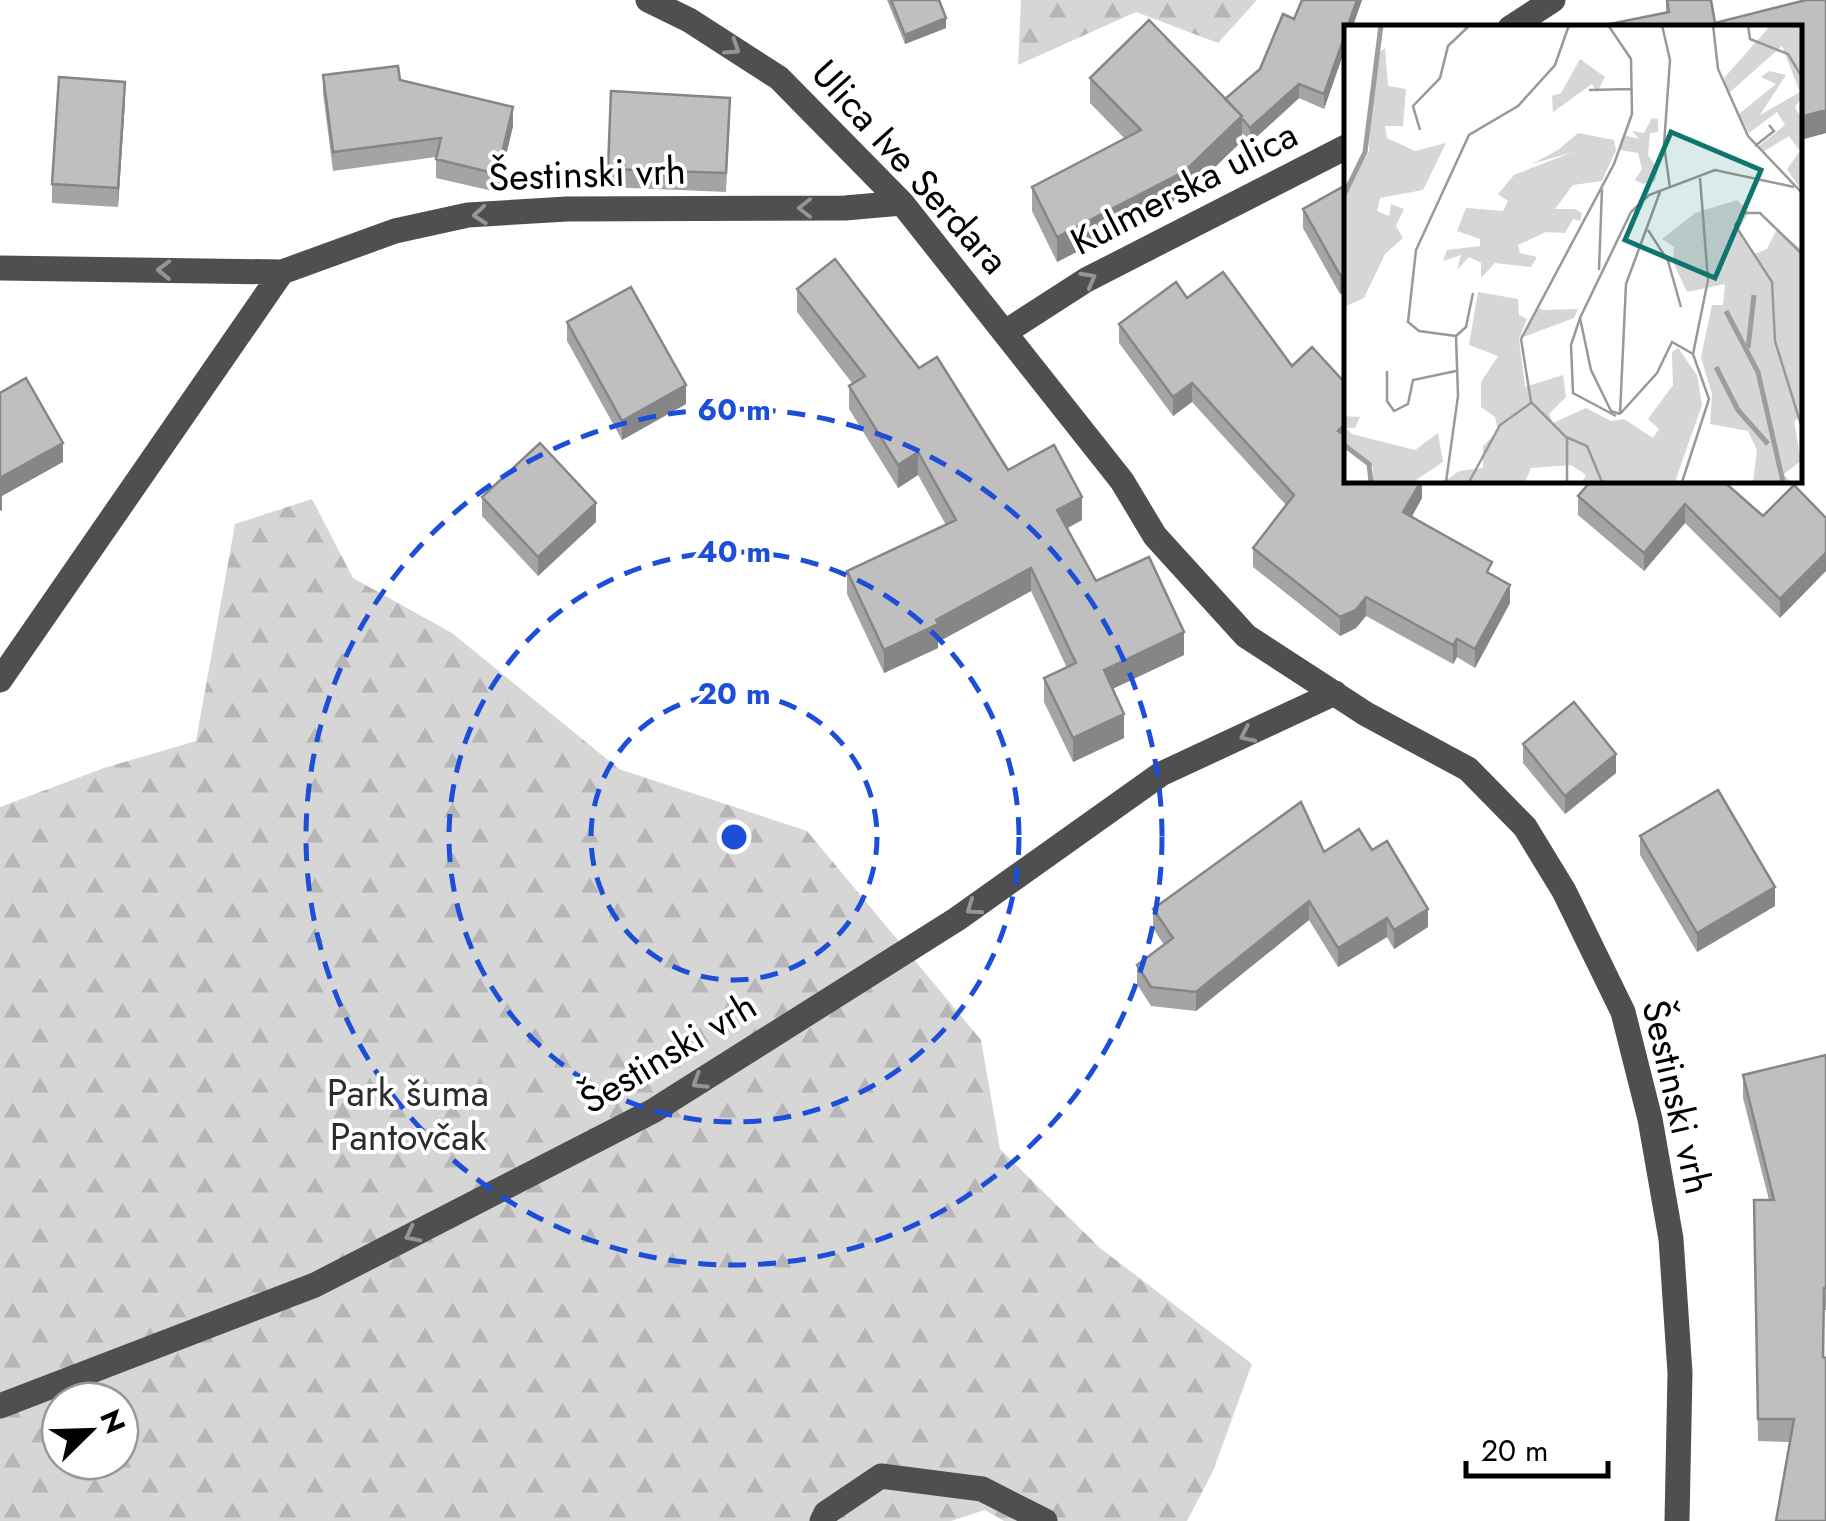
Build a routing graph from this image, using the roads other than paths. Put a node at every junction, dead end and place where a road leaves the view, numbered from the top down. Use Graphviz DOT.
graph roads {
  1 [pos="648,0"];
  2 [pos="1553,0"];
  3 [pos="1515,25"];
  4 [pos="1344,149"];
  5 [pos="902,203"];
  6 [pos="0,268"];
  7 [pos="282,272"];
  8 [pos="1007,331"];
  9 [pos="0,680"];
  10 [pos="1335,694"];
  11 [pos="0,1406"];
  12 [pos="822,1521"];
  13 [pos="1046,1521"];
  14 [pos="1677,1521"];
  1 -- 5 [label="street, Ulica Ive Serdara, one-way"];
  2 -- 3 [label="street"];
  8 -- 4 [label="street, Kulmerska ulica, one-way"];
  5 -- 7 [label="street, Šestinski vrh, one-way"];
  5 -- 8 [label="street, Ulica Ive Serdara"];
  7 -- 6 [label="street, Šestinski vrh, one-way"];
  7 -- 9 [label="street"];
  8 -- 10 [label="street, Šestinski vrh"];
  10 -- 11 [label="street, Šestinski vrh, one-way"];
  10 -- 14 [label="street, Šestinski vrh"];
  12 -- 13 [label="street"];
}
